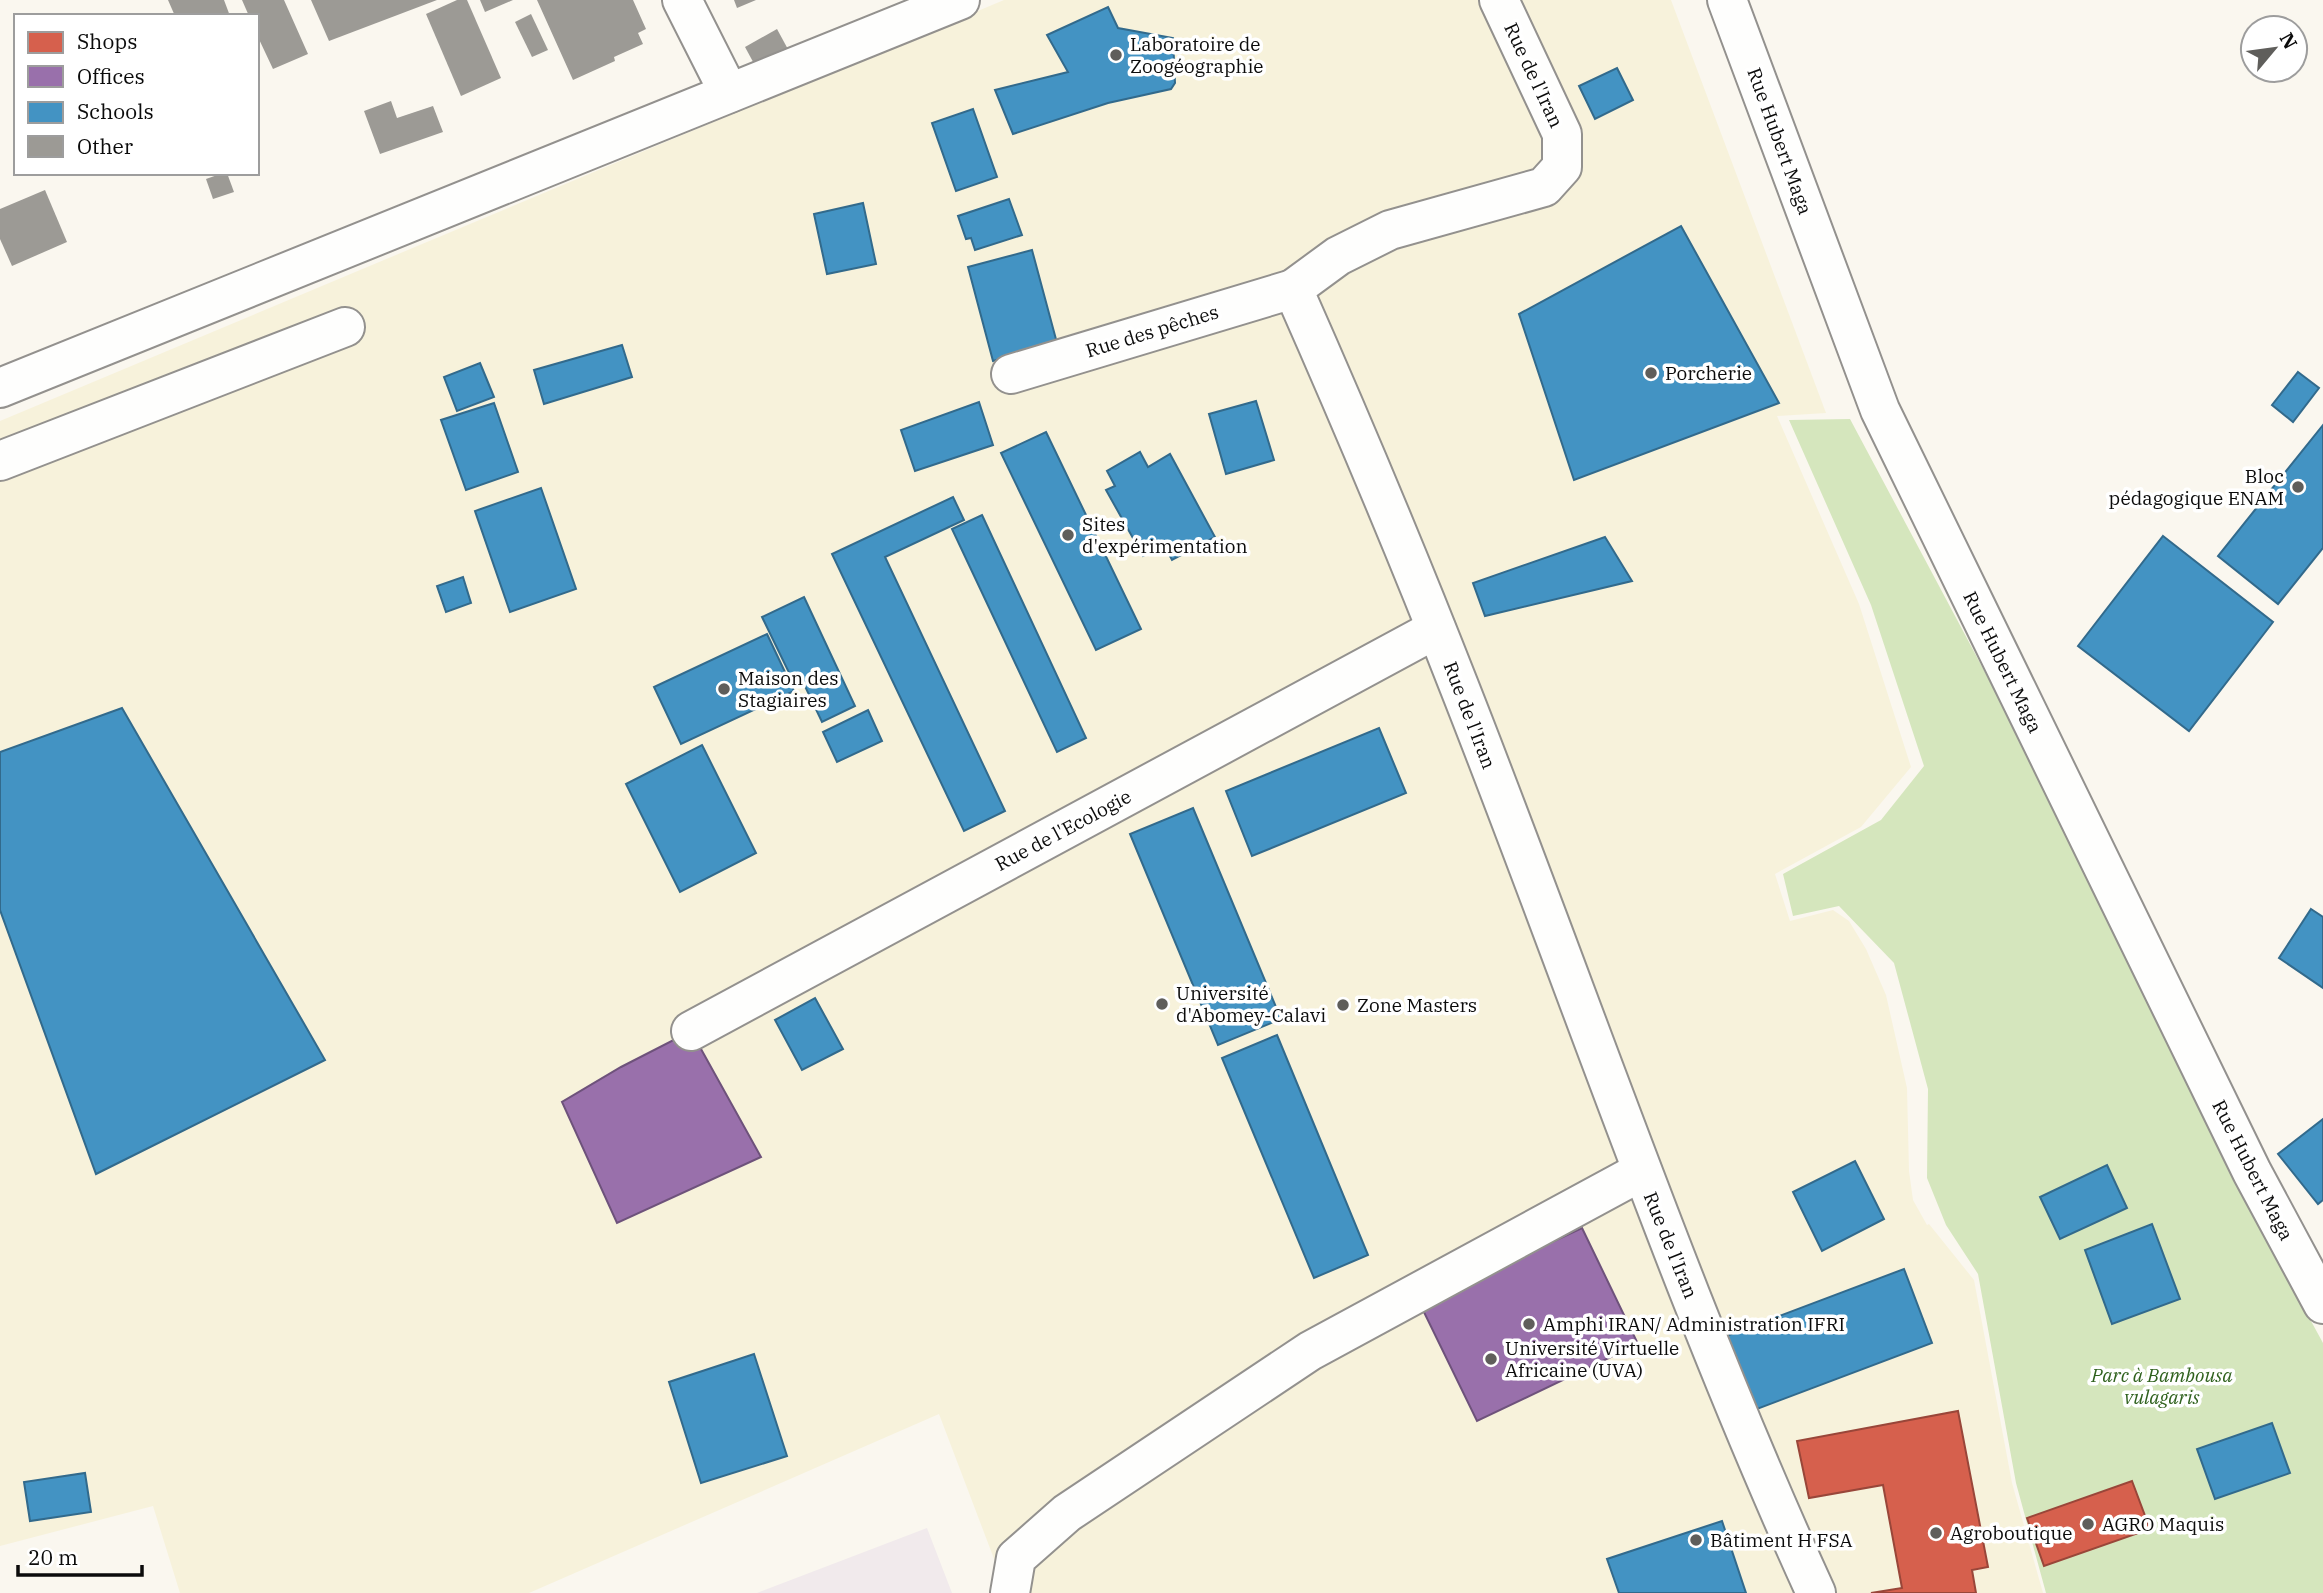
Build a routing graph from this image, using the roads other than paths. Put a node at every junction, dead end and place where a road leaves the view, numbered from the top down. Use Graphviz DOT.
graph roads {
  1 [pos="682,0"];
  2 [pos="960,0"];
  3 [pos="1499,0"];
  4 [pos="1727,0"];
  5 [pos="729,93"];
  6 [pos="1293,289"];
  7 [pos="345,327"];
  8 [pos="1011,374"];
  9 [pos="0,388"];
  10 [pos="0,461"];
  11 [pos="1436,629"];
  12 [pos="691,1031"];
  13 [pos="1642,1171"];
  14 [pos="2323,1304"];
  15 [pos="1010,1593"];
  16 [pos="1816,1593"];
  1 -- 5 [label="street"];
  2 -- 5 [label="street"];
  3 -- 6 [label="street, Rue de l'Iran"];
  4 -- 14 [label="street, Rue Hubert Maga"];
  5 -- 9 [label="street"];
  6 -- 8 [label="street, Rue des pêches"];
  6 -- 11 [label="street, Rue de l'Iran"];
  7 -- 10 [label="street"];
  11 -- 12 [label="street, Rue de l'Ecologie"];
  11 -- 13 [label="street, Rue de l'Iran"];
  13 -- 15 [label="street"];
  13 -- 16 [label="street, Rue de l'Iran"];
}
